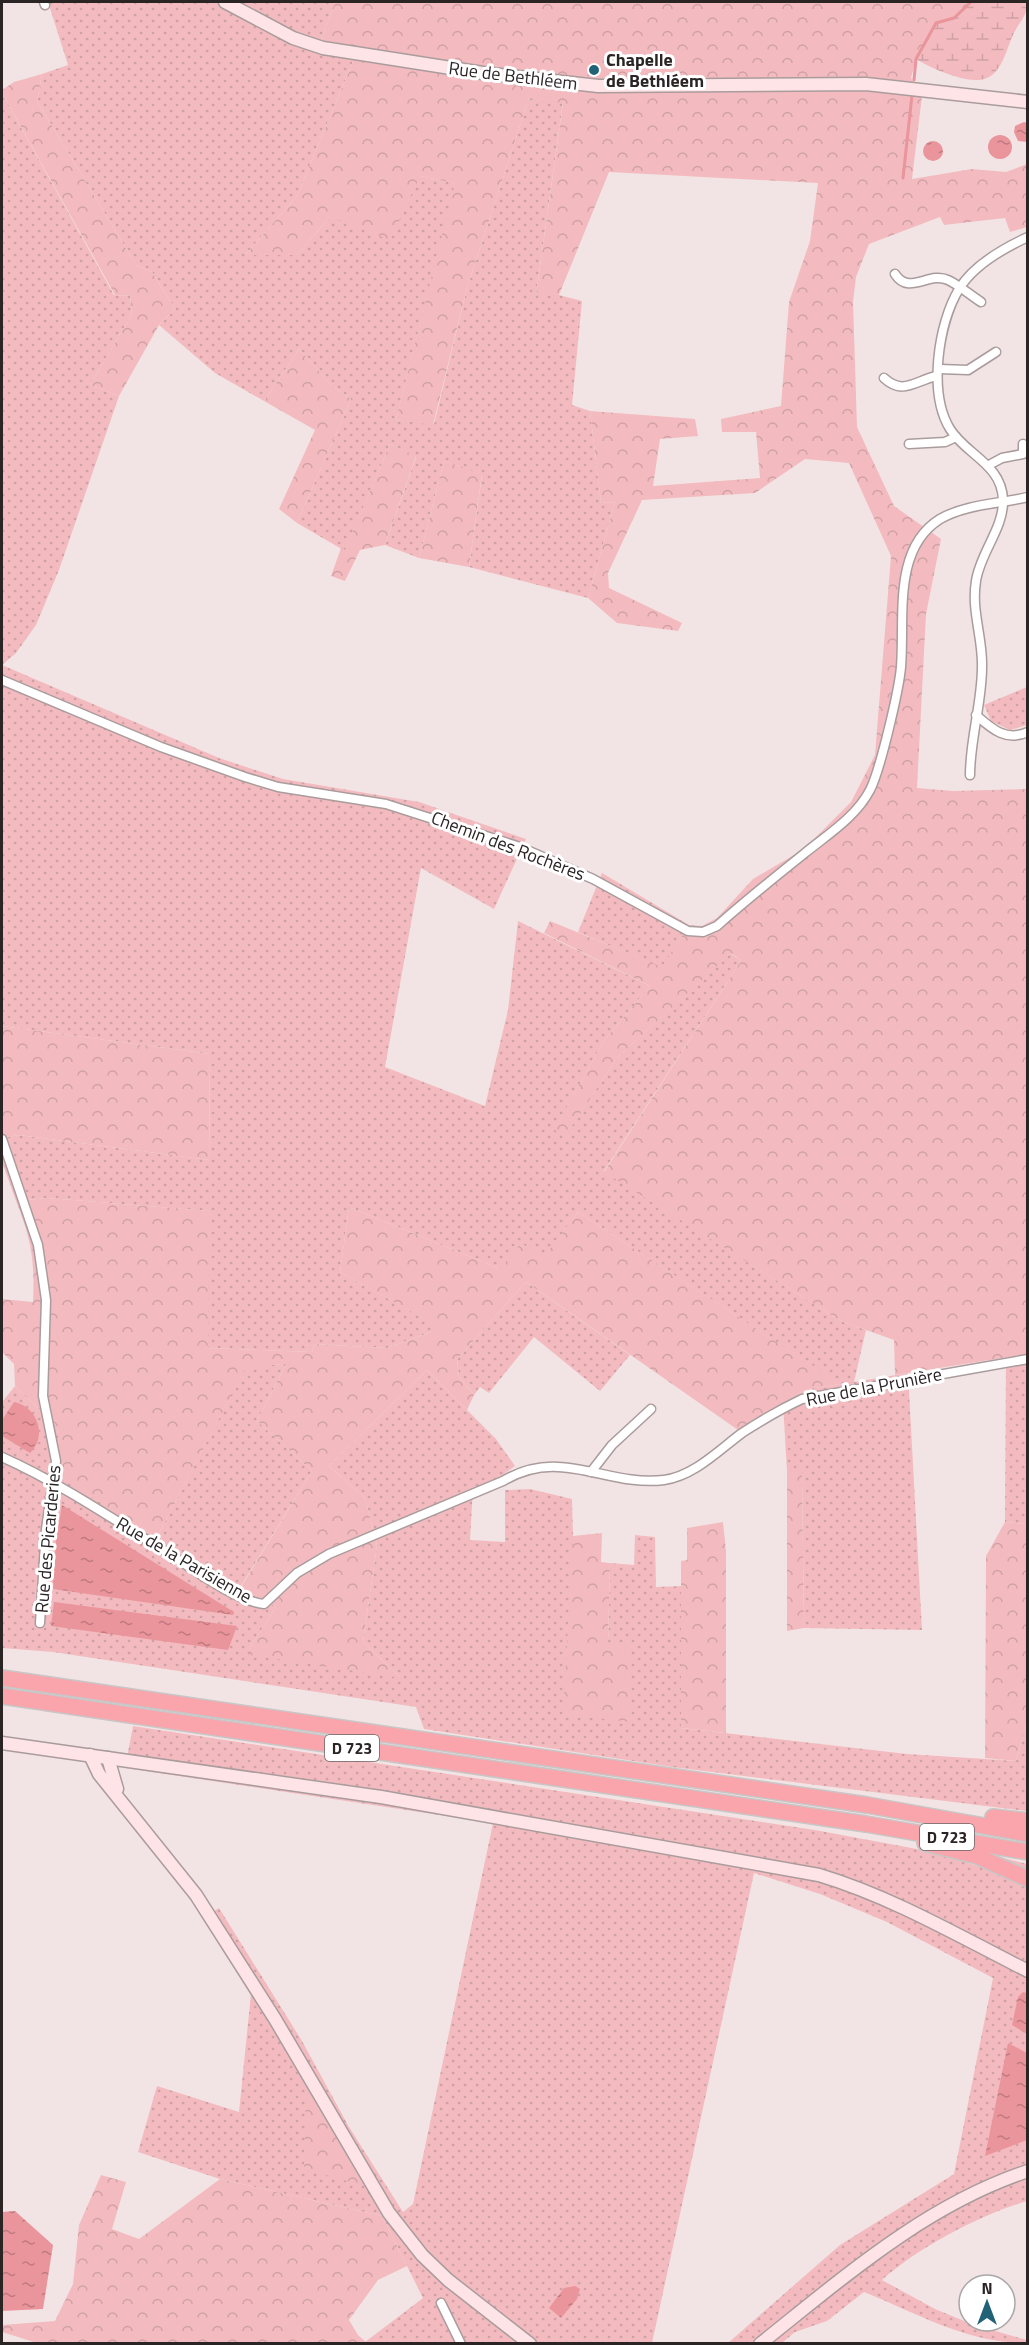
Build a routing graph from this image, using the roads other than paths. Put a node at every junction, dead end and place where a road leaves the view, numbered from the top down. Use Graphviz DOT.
graph roads {
  1 [pos="225,2"];
  2 [pos="1028,102"];
  3 [pos="1028,237"];
  4 [pos="895,274"];
  5 [pos="959,288"];
  6 [pos="981,302"];
  7 [pos="996,352"];
  8 [pos="938,373"];
  9 [pos="884,378"];
  10 [pos="957,437"];
  11 [pos="909,444"];
  12 [pos="1023,444"];
  13 [pos="989,465"];
  14 [pos="1028,497"];
  15 [pos="1003,502"];
  16 [pos="2,680"];
  17 [pos="976,716"];
  18 [pos="1028,732"];
  19 [pos="970,775"];
  20 [pos="2,1139"];
  21 [pos="1028,1359"];
  22 [pos="651,1409"];
  23 [pos="2,1457"];
  24 [pos="591,1472"];
  25 [pos="54,1482"];
  26 [pos="395,1526"];
  27 [pos="40,1623"];
  28 [pos="2,1678"];
  29 [pos="2,1696"];
  30 [pos="2,1743"];
  31 [pos="90,1755"];
  32 [pos="108,1758"];
  33 [pos="120,1798"];
  34 [pos="943,1817"];
  35 [pos="1028,1821"];
  36 [pos="866,1824"];
  37 [pos="1028,1833"];
  38 [pos="1028,1852"];
  39 [pos="1028,1880"];
  40 [pos="1028,1971"];
  41 [pos="1028,2171"];
  42 [pos="441,2303"];
  43 [pos="460,2343"];
  44 [pos="530,2343"];
  45 [pos="760,2343"];
  1 -- 2 [label="main road, Rue de Bethléem"];
  3 -- 5 [label="street"];
  4 -- 5 [label="street"];
  5 -- 6 [label="street"];
  5 -- 8 [label="street"];
  7 -- 8 [label="street"];
  8 -- 9 [label="street"];
  8 -- 10 [label="street"];
  10 -- 11 [label="street"];
  10 -- 13 [label="street"];
  12 -- 13 [label="street"];
  13 -- 15 [label="street"];
  14 -- 15 [label="street, Chemin des Rochères"];
  15 -- 16 [label="street, Chemin des Rochères"];
  15 -- 17 [label="street"];
  17 -- 18 [label="street"];
  17 -- 19 [label="street"];
  20 -- 25 [label="street, Rue des Picarderies"];
  21 -- 24 [label="street, Rue de la Prunière"];
  22 -- 24 [label="street"];
  23 -- 25 [label="street, Rue de la Parisienne"];
  24 -- 26 [label="street, Rue de la Prunière"];
  25 -- 26 [label="street, Rue de la Parisienne"];
  25 -- 27 [label="street, Rue des Picarderies"];
  28 -- 34 [label="highway, D 723"];
  29 -- 36 [label="highway, D 723"];
  30 -- 31 [label="main road"];
  31 -- 32 [label="main road"];
  31 -- 33 [label="main road"];
  32 -- 33 [label="main road"];
  32 -- 40 [label="main road"];
  33 -- 44 [label="main road"];
  34 -- 35 [label="highway"];
  34 -- 37 [label="highway, D 723"];
  36 -- 38 [label="highway, D 723"];
  36 -- 39 [label="highway"];
  41 -- 45 [label="main road"];
  42 -- 43 [label="street"];
}
